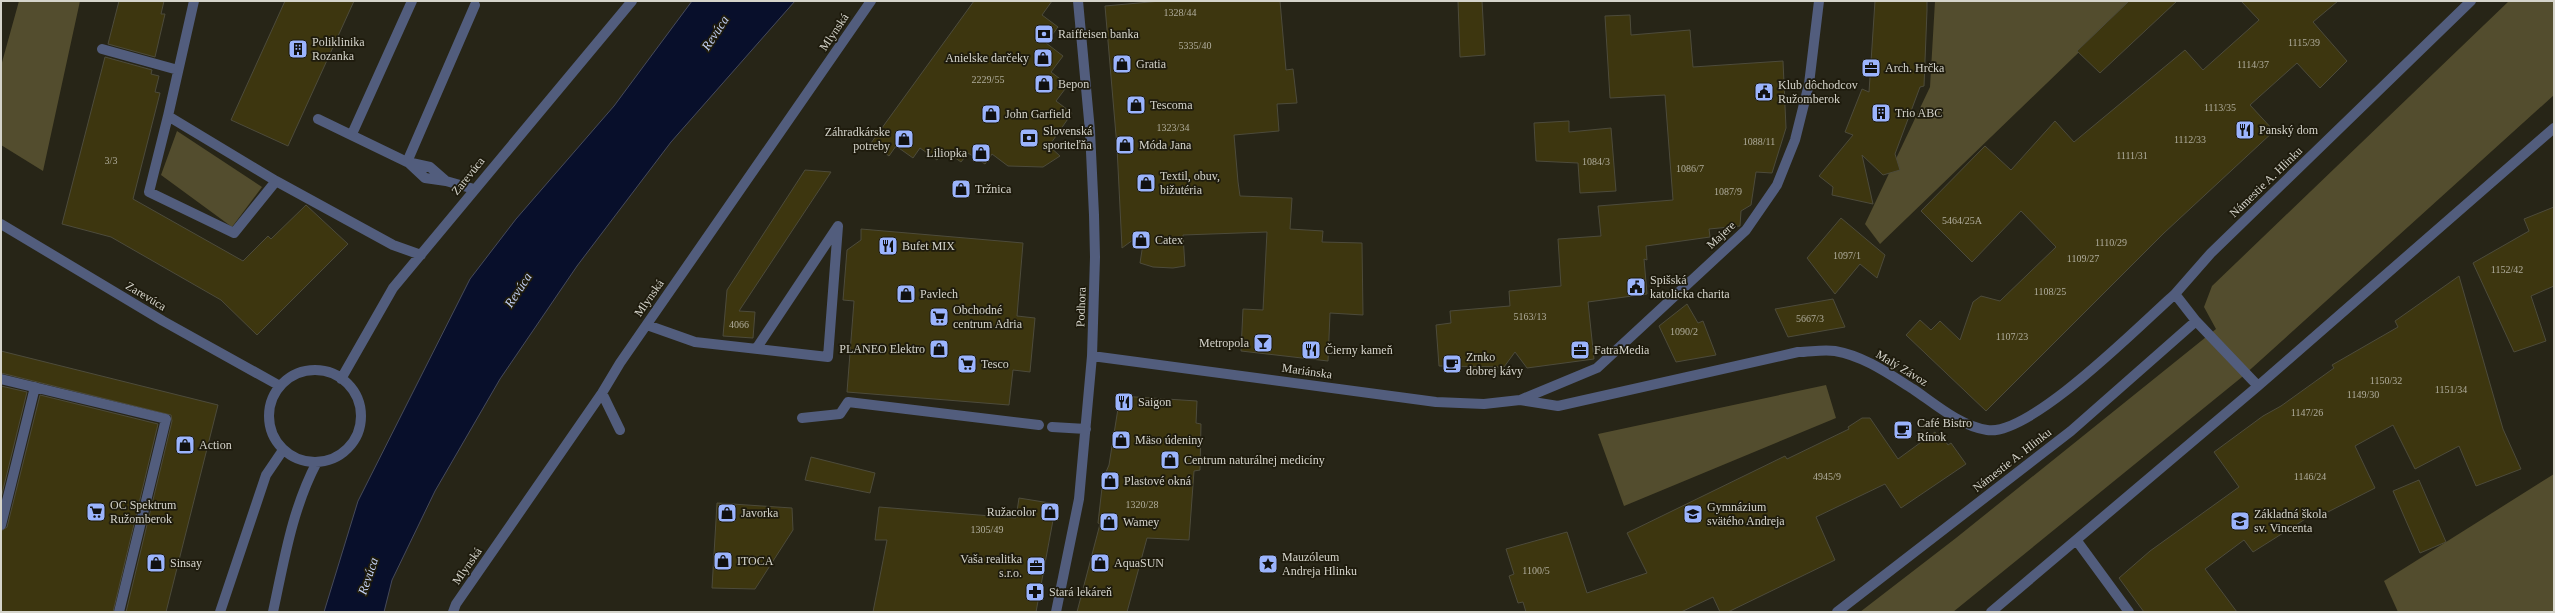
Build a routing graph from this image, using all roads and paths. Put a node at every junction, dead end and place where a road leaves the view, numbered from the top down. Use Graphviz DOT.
graph roads {
  1 [pos="194,1"];
  2 [pos="412,1"];
  3 [pos="632,1"];
  4 [pos="871,1"];
  5 [pos="1078,1"];
  6 [pos="1819,1"];
  7 [pos="2471,1"];
  8 [pos="475,5"];
  9 [pos="102,49"];
  10 [pos="178,70"];
  11 [pos="168,116"];
  12 [pos="318,119"];
  13 [pos="2554,128"];
  14 [pos="352,134"];
  15 [pos="408,162"];
  16 [pos="276,181"];
  17 [pos="474,189"];
  18 [pos="1,224"];
  19 [pos="421,255"];
  20 [pos="2175,294"];
  21 [pos="2196,321"];
  22 [pos="647,325"];
  23 [pos="756,349"];
  24 [pos="1092,356"];
  25 [pos="1,379"];
  26 [pos="341,379"];
  27 [pos="280,386"];
  28 [pos="2258,386"];
  29 [pos="35,387"];
  30 [pos="602,393"];
  31 [pos="1520,400"];
  32 [pos="802,418"];
  33 [pos="1040,425"];
  34 [pos="1052,427"];
  35 [pos="1086,429"];
  36 [pos="620,430"];
  37 [pos="283,450"];
  38 [pos="316,462"];
  39 [pos="1,525"];
  40 [pos="2077,541"];
  41 [pos="119,612"];
  42 [pos="220,612"];
  43 [pos="273,612"];
  44 [pos="453,612"];
  45 [pos="1056,612"];
  46 [pos="1836,612"];
  47 [pos="1991,612"];
  48 [pos="2129,612"];
  1 -- 10 [label="street"];
  2 -- 14 [label="street"];
  3 -- 17 [label="street, Zarevúca"];
  4 -- 22 [label="street, Mlynská"];
  5 -- 24 [label="street, Podhora"];
  6 -- 31 [label="street, Majere"];
  7 -- 20 [label="street, Námestie A. Hlinku"];
  8 -- 15 [label="street"];
  9 -- 10 [label="street"];
  10 -- 11 [label="street"];
  11 -- 16 [label="street"];
  11 -- 16 [label="street"];
  12 -- 14 [label="street"];
  13 -- 28 [label="street"];
  14 -- 15 [label="street"];
  15 -- 17 [label="street"];
  16 -- 19 [label="street"];
  17 -- 19 [label="street, Zarevúca"];
  18 -- 27 [label="street, Zarevúca"];
  19 -- 26 [label="street, Zarevúca"];
  20 -- 21 [label="street"];
  20 -- 31 [label="street, Malý Závoz"];
  21 -- 28 [label="street"];
  21 -- 46 [label="street, Námestie A. Hlinku"];
  22 -- 23 [label="street"];
  22 -- 30 [label="street, Mlynská"];
  23 -- 23 [label="street"];
  24 -- 31 [label="street, Mariánska"];
  24 -- 35 [label="street, Podhora"];
  25 -- 29 [label="street"];
  26 -- 27 [label="street"];
  26 -- 38 [label="street"];
  27 -- 37 [label="street"];
  28 -- 40 [label="street"];
  29 -- 39 [label="street"];
  29 -- 41 [label="street"];
  30 -- 36 [label="street"];
  30 -- 44 [label="street, Mlynská"];
  32 -- 33 [label="street"];
  34 -- 35 [label="street"];
  35 -- 45 [label="street, Podhora"];
  37 -- 38 [label="street"];
  37 -- 42 [label="street"];
  38 -- 43 [label="street"];
  40 -- 47 [label="street"];
  40 -- 48 [label="street"];
}
